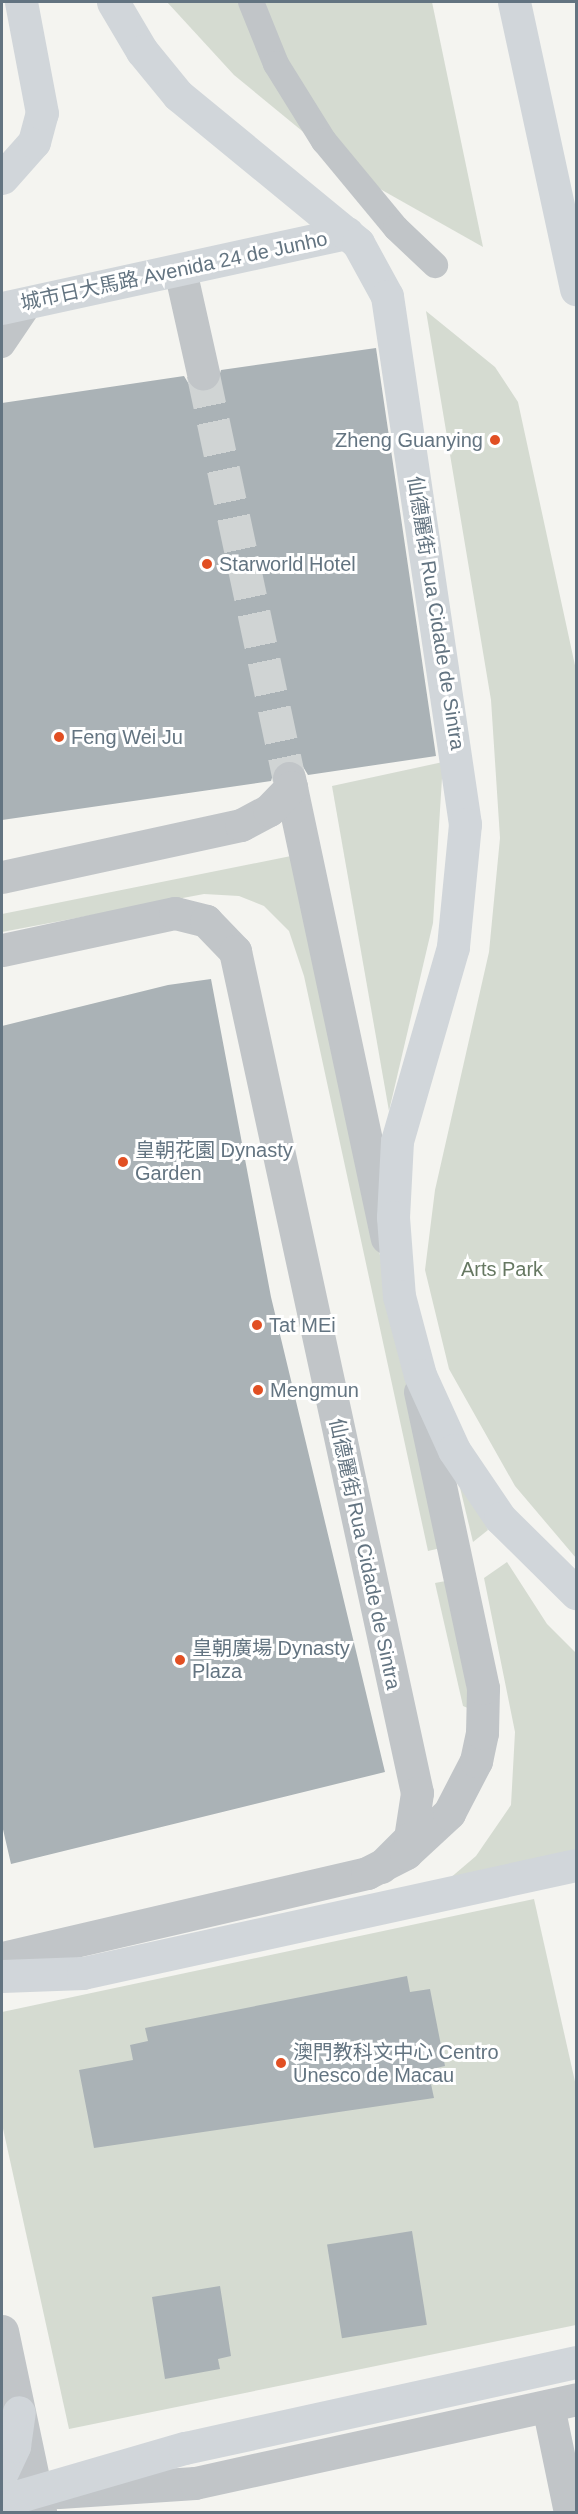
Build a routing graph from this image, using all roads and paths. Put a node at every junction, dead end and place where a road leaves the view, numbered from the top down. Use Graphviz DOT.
graph roads {
  1 [pos="21,2"];
  2 [pos="113,2"];
  3 [pos="251,2"];
  4 [pos="514,2"];
  5 [pos="2,178"];
  6 [pos="347,233"];
  7 [pos="435,265"];
  8 [pos="180,270"];
  9 [pos="576,289"];
  10 [pos="16,305"];
  11 [pos="2,345"];
  12 [pos="202,373"];
  13 [pos="2,877"];
  14 [pos="2,950"];
  15 [pos="399,1296"];
  16 [pos="408,1336"];
  17 [pos="576,1593"];
  18 [pos="576,1866"];
  19 [pos="381,1867"];
  20 [pos="2,1958"];
  21 [pos="2,1976"];
  22 [pos="2,2331"];
  23 [pos="576,2362"];
  24 [pos="562,2402"];
  25 [pos="19,2412"];
  26 [pos="2,2472"];
  27 [pos="2,2501"];
  28 [pos="38,2503"];
  29 [pos="570,2512"];
  1 -- 5 [label="main road"];
  2 -- 6 [label="main road, 仙德麗街 Rua Cidade de Sintra"];
  3 -- 7 [label="lane"];
  4 -- 9 [label="main road"];
  6 -- 8 [label="main road, 城市日大馬路 Avenida 24 de Junho"];
  6 -- 15 [label="main road, 仙德麗街 Rua Cidade de Sintra"];
  8 -- 10 [label="main road, 城市日大馬路 Avenida 24 de Junho"];
  8 -- 12 [label="street"];
  10 -- 11 [label="lane"];
  13 -- 15 [label="street, 仙德麗街 Rua Cidade de Sintra"];
  14 -- 19 [label="street, 仙德麗街 Rua Cidade de Sintra"];
  15 -- 16 [label="main road, 仙德麗街 Rua Cidade de Sintra"];
  16 -- 17 [label="main road"];
  16 -- 19 [label="street, 仙德麗街 Rua Cidade de Sintra"];
  18 -- 21 [label="main road"];
  19 -- 20 [label="street"];
  22 -- 25 [label="street"];
  23 -- 28 [label="main road"];
  24 -- 28 [label="street"];
  24 -- 29 [label="street"];
  25 -- 26 [label="main road"];
  25 -- 28 [label="street"];
  27 -- 28 [label="main road"];
}
